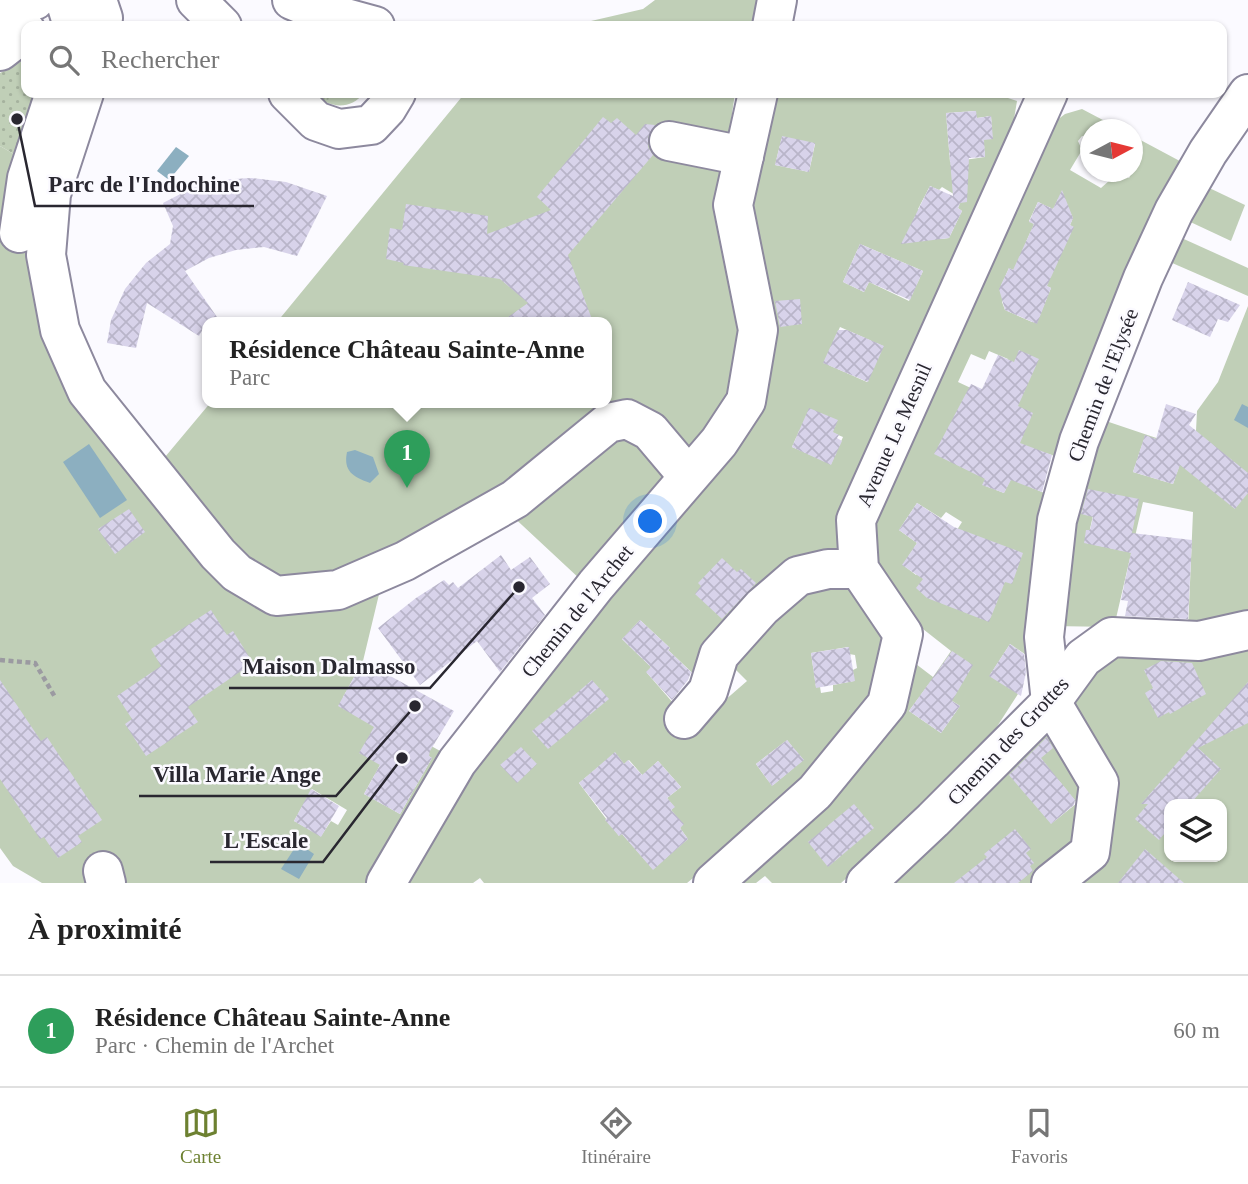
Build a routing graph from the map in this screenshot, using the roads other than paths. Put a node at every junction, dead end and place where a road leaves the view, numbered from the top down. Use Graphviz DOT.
graph roads {
  1 [pos="35,0"];
  2 [pos="60,0"];
  3 [pos="65,0"];
  4 [pos="97,0"];
  5 [pos="196,0"];
  6 [pos="777,0"];
  7 [pos="298,1"];
  8 [pos="0,19"];
  9 [pos="38,21"];
  10 [pos="71,21"];
  11 [pos="102,21"];
  12 [pos="217,21"];
  13 [pos="359,21"];
  14 [pos="773,21"];
  15 [pos="21,36"];
  16 [pos="0,51"];
  17 [pos="1248,94"];
  18 [pos="53,98"];
  19 [pos="82,98"];
  20 [pos="293,98"];
  21 [pos="393,98"];
  22 [pos="757,98"];
  23 [pos="1046,98"];
  24 [pos="668,141"];
  25 [pos="744,156"];
  26 [pos="19,233"];
  27 [pos="688,476"];
  28 [pos="859,569"];
  29 [pos="1248,630"];
  30 [pos="1051,702"];
  31 [pos="684,719"];
  32 [pos="386,883"];
  33 [pos="713,883"];
  34 [pos="866,883"];
  35 [pos="1051,883"];
  1 -- 8 [label="street"];
  2 -- 9 [label="street"];
  3 -- 10 [label="street"];
  4 -- 11 [label="street"];
  5 -- 12 [label="street"];
  6 -- 14 [label="street"];
  7 -- 13 [label="street"];
  15 -- 16 [label="street"];
  17 -- 30 [label="street, Chemin de l'Elysée"];
  18 -- 26 [label="street"];
  19 -- 27 [label="street"];
  20 -- 21 [label="street"];
  22 -- 25 [label="street, Chemin de l'Archet"];
  23 -- 28 [label="street, Avenue Le Mesnil"];
  24 -- 25 [label="street"];
  25 -- 27 [label="street, Chemin de l'Archet"];
  27 -- 32 [label="street, Chemin de l'Archet"];
  28 -- 31 [label="street"];
  28 -- 33 [label="street"];
  29 -- 30 [label="street, Chemin des Grottes"];
  30 -- 34 [label="street, Chemin des Grottes"];
  30 -- 35 [label="street"];
}
